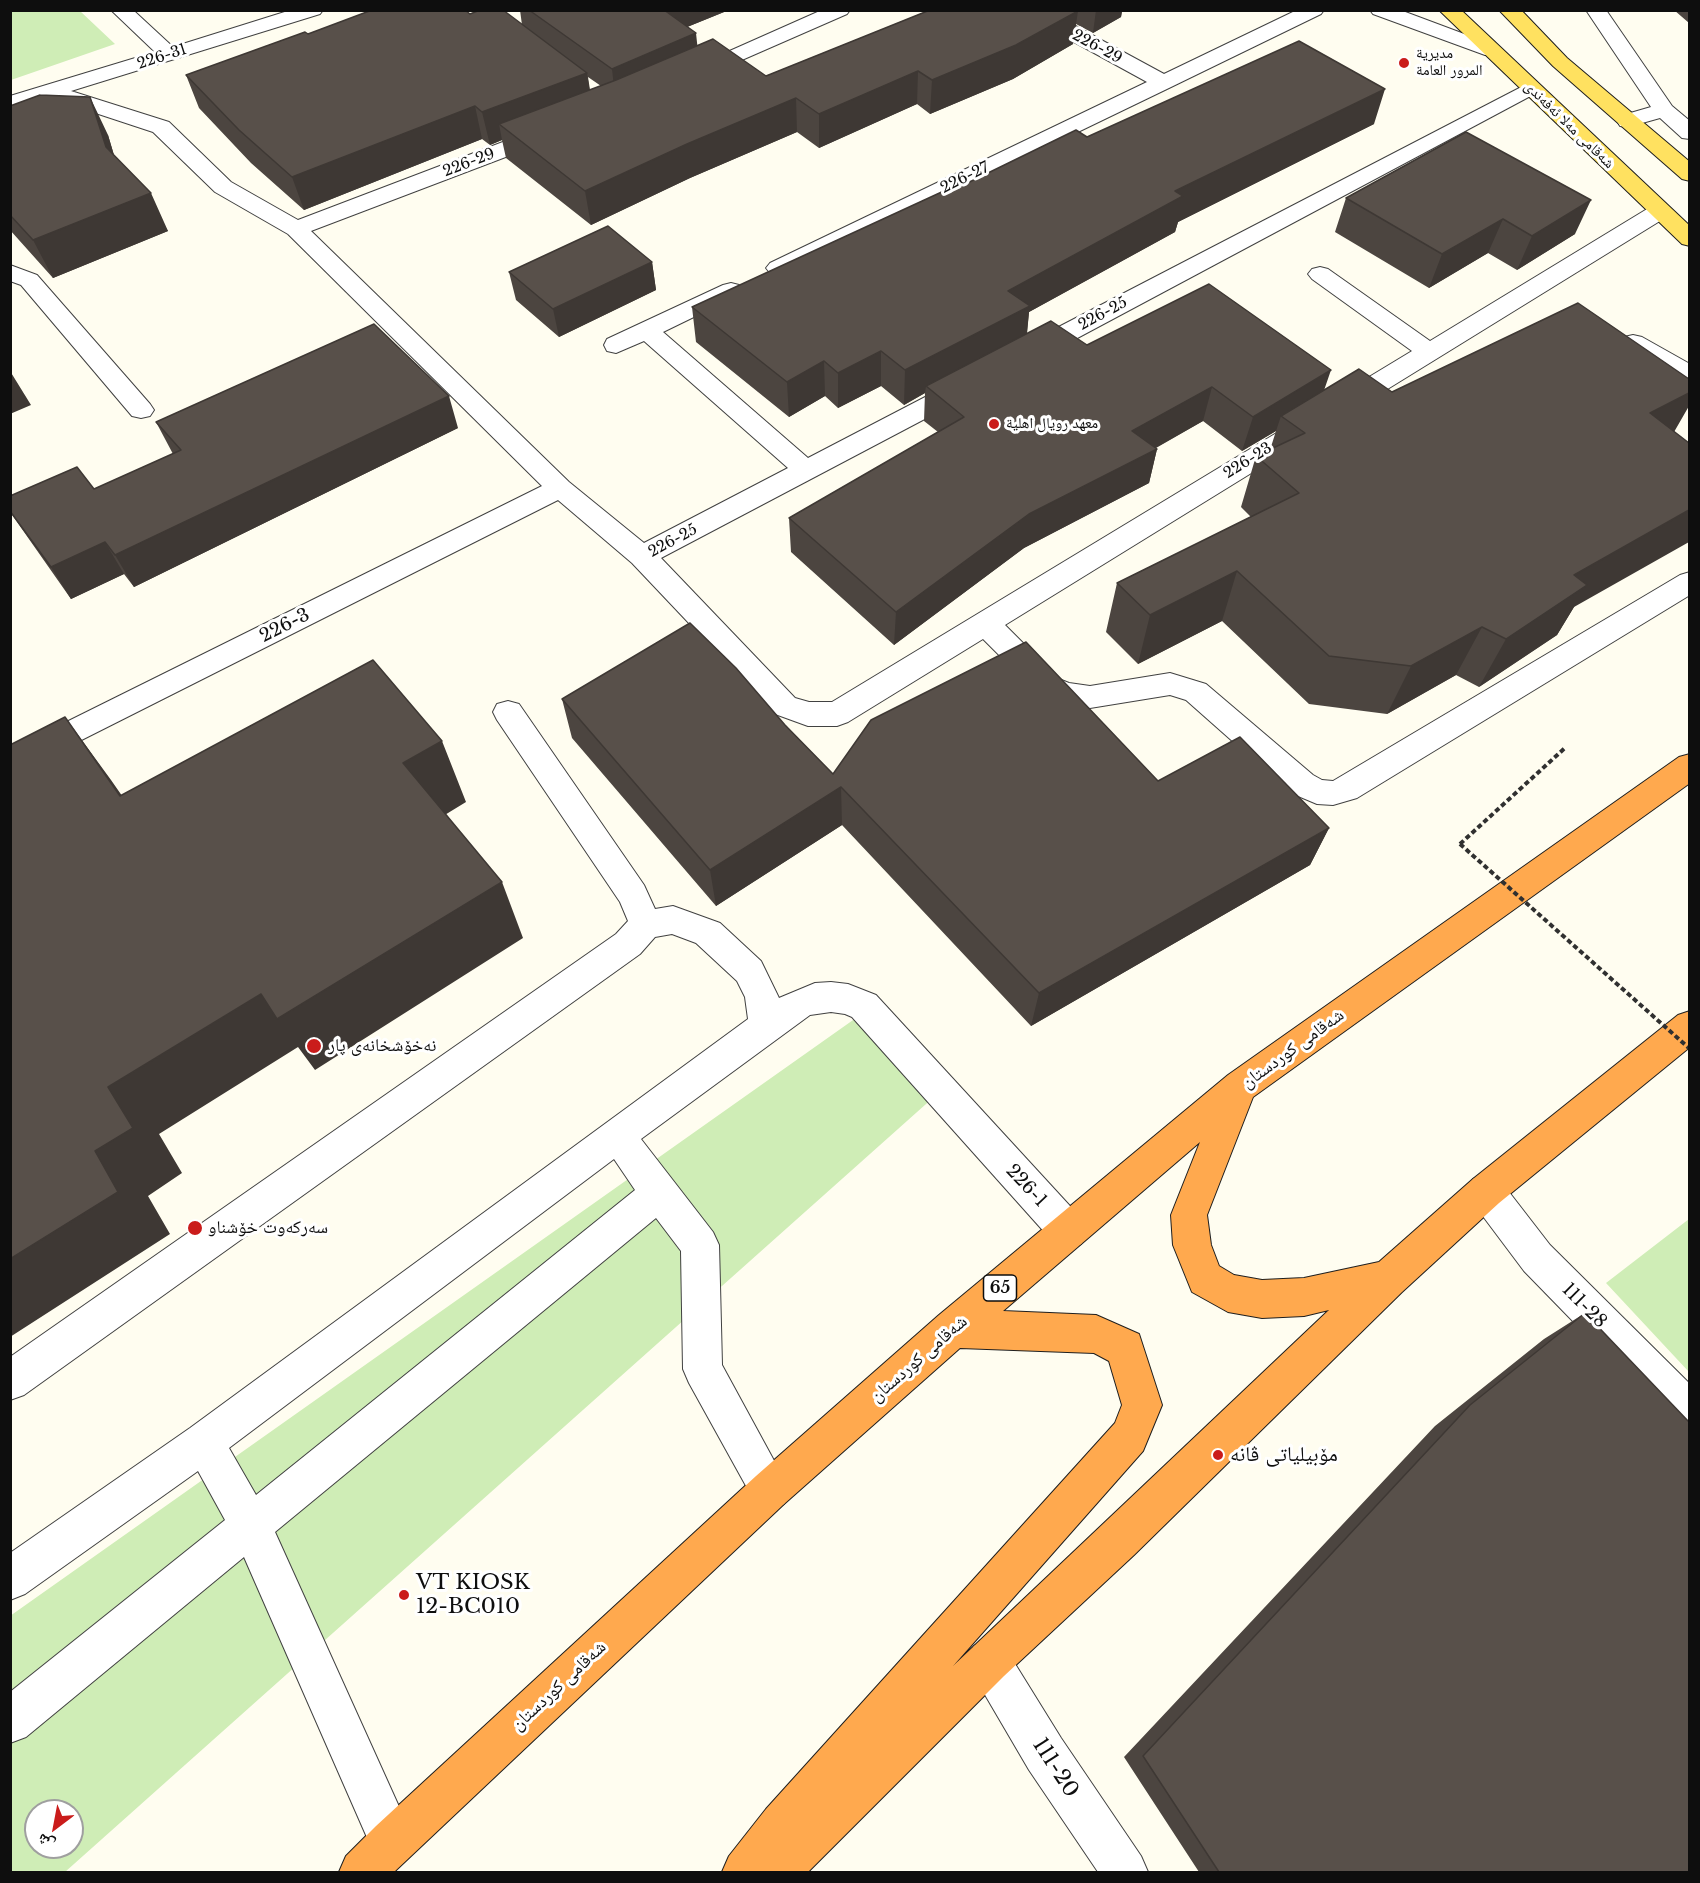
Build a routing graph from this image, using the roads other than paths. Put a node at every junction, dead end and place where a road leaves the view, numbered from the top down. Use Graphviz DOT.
graph roads {
  1 [pos="121,10"];
  2 [pos="313,10"];
  3 [pos="840,10"];
  4 [pos="1030,10"];
  5 [pos="1314,10"];
  6 [pos="1380,10"];
  7 [pos="1449,10"];
  8 [pos="1509,10"];
  9 [pos="1596,10"];
  10 [pos="1492,51"];
  11 [pos="169,54"];
  12 [pos="678,80"];
  13 [pos="1164,83"];
  14 [pos="1531,88"];
  15 [pos="54,92"];
  16 [pos="10,104"];
  17 [pos="1664,110"];
  18 [pos="568,125"];
  19 [pos="1624,131"];
  20 [pos="1689,134"];
  21 [pos="1587,141"];
  22 [pos="1689,174"];
  23 [pos="1660,211"];
  24 [pos="296,229"];
  25 [pos="1689,240"];
  26 [pos="10,272"];
  27 [pos="1320,274"];
  28 [pos="647,331"];
  29 [pos="1633,344"];
  30 [pos="616,345"];
  31 [pos="1428,351"];
  32 [pos="1689,375"];
  33 [pos="141,410"];
  34 [pos="806,470"];
  35 [pos="560,488"];
  36 [pos="642,556"];
  37 [pos="1689,582"];
  38 [pos="985,623"];
  39 [pos="508,712"];
  40 [pos="10,764"];
  41 [pos="1689,766"];
  42 [pos="646,924"];
  43 [pos="766,1025"];
  44 [pos="1689,1026"];
  45 [pos="1240,1086"];
  46 [pos="618,1136"];
  47 [pos="1486,1191"];
  48 [pos="659,1193"];
  49 [pos="1068,1231"];
  50 [pos="1389,1279"];
  51 [pos="953,1329"];
  52 [pos="10,1381"];
  53 [pos="1689,1413"];
  54 [pos="204,1442"];
  55 [pos="771,1490"];
  56 [pos="250,1526"];
  57 [pos="10,1579"];
  58 [pos="989,1661"];
  59 [pos="10,1721"];
  60 [pos="392,1842"];
  61 [pos="362,1872"];
  62 [pos="745,1872"];
  63 [pos="776,1872"];
  64 [pos="1125,1872"];
  1 -- 11 [label="street"];
  2 -- 11 [label="street, 226-31"];
  3 -- 12 [label="street"];
  4 -- 13 [label="street, 226-29"];
  5 -- 13 [label="street, 226-27"];
  6 -- 10 [label="street"];
  7 -- 10 [label="main road, شەقامی مەلا ئەفەندی"];
  8 -- 19 [label="main road"];
  9 -- 17 [label="street"];
  10 -- 14 [label="main road, شەقامی مەلا ئەفەندی"];
  11 -- 15 [label="street, 226-31"];
  13 -- 28 [label="street, 226-27"];
  14 -- 21 [label="main road, شەقامی مەلا ئەفەندی"];
  14 -- 34 [label="street, 226-25"];
  15 -- 16 [label="street, 226-31"];
  15 -- 24 [label="street"];
  17 -- 19 [label="street"];
  17 -- 20 [label="street"];
  18 -- 24 [label="street, 226-29"];
  19 -- 21 [label="main road"];
  19 -- 22 [label="main road"];
  21 -- 23 [label="main road, شەقامی مەلا ئەفەندی"];
  23 -- 25 [label="main road, شەقامی مەلا ئەفەندی"];
  23 -- 31 [label="street, 226-23"];
  24 -- 35 [label="street"];
  26 -- 33 [label="street"];
  27 -- 31 [label="street"];
  28 -- 30 [label="street, 226-27"];
  28 -- 34 [label="street"];
  29 -- 32 [label="street"];
  31 -- 38 [label="street, 226-23"];
  34 -- 36 [label="street, 226-25"];
  35 -- 36 [label="street"];
  35 -- 40 [label="street, 226-3"];
  36 -- 38 [label="street, 226-23"];
  37 -- 38 [label="street"];
  39 -- 42 [label="street"];
  41 -- 45 [label="highway, شەقامی کوردستان / 65"];
  42 -- 43 [label="street"];
  42 -- 52 [label="street"];
  43 -- 46 [label="street, 226-1"];
  43 -- 49 [label="street, 226-1"];
  44 -- 47 [label="highway"];
  45 -- 49 [label="highway, شەقامی کوردستان / 65"];
  45 -- 50 [label="highway"];
  46 -- 48 [label="street"];
  46 -- 54 [label="street, 226-1"];
  47 -- 50 [label="highway"];
  47 -- 53 [label="street, 111-28"];
  48 -- 55 [label="street"];
  48 -- 56 [label="street"];
  49 -- 51 [label="highway, شەقامی کوردستان / 65"];
  50 -- 58 [label="highway"];
  51 -- 55 [label="highway, شەقامی کوردستان / 65"];
  51 -- 62 [label="highway"];
  54 -- 56 [label="street"];
  54 -- 57 [label="street, 226-1"];
  55 -- 60 [label="highway, شەقامی کوردستان / 65"];
  56 -- 59 [label="street"];
  56 -- 60 [label="street"];
  58 -- 63 [label="highway"];
  58 -- 64 [label="street, 111-20"];
  60 -- 61 [label="highway, شەقامی کوردستان / 65"];
}
